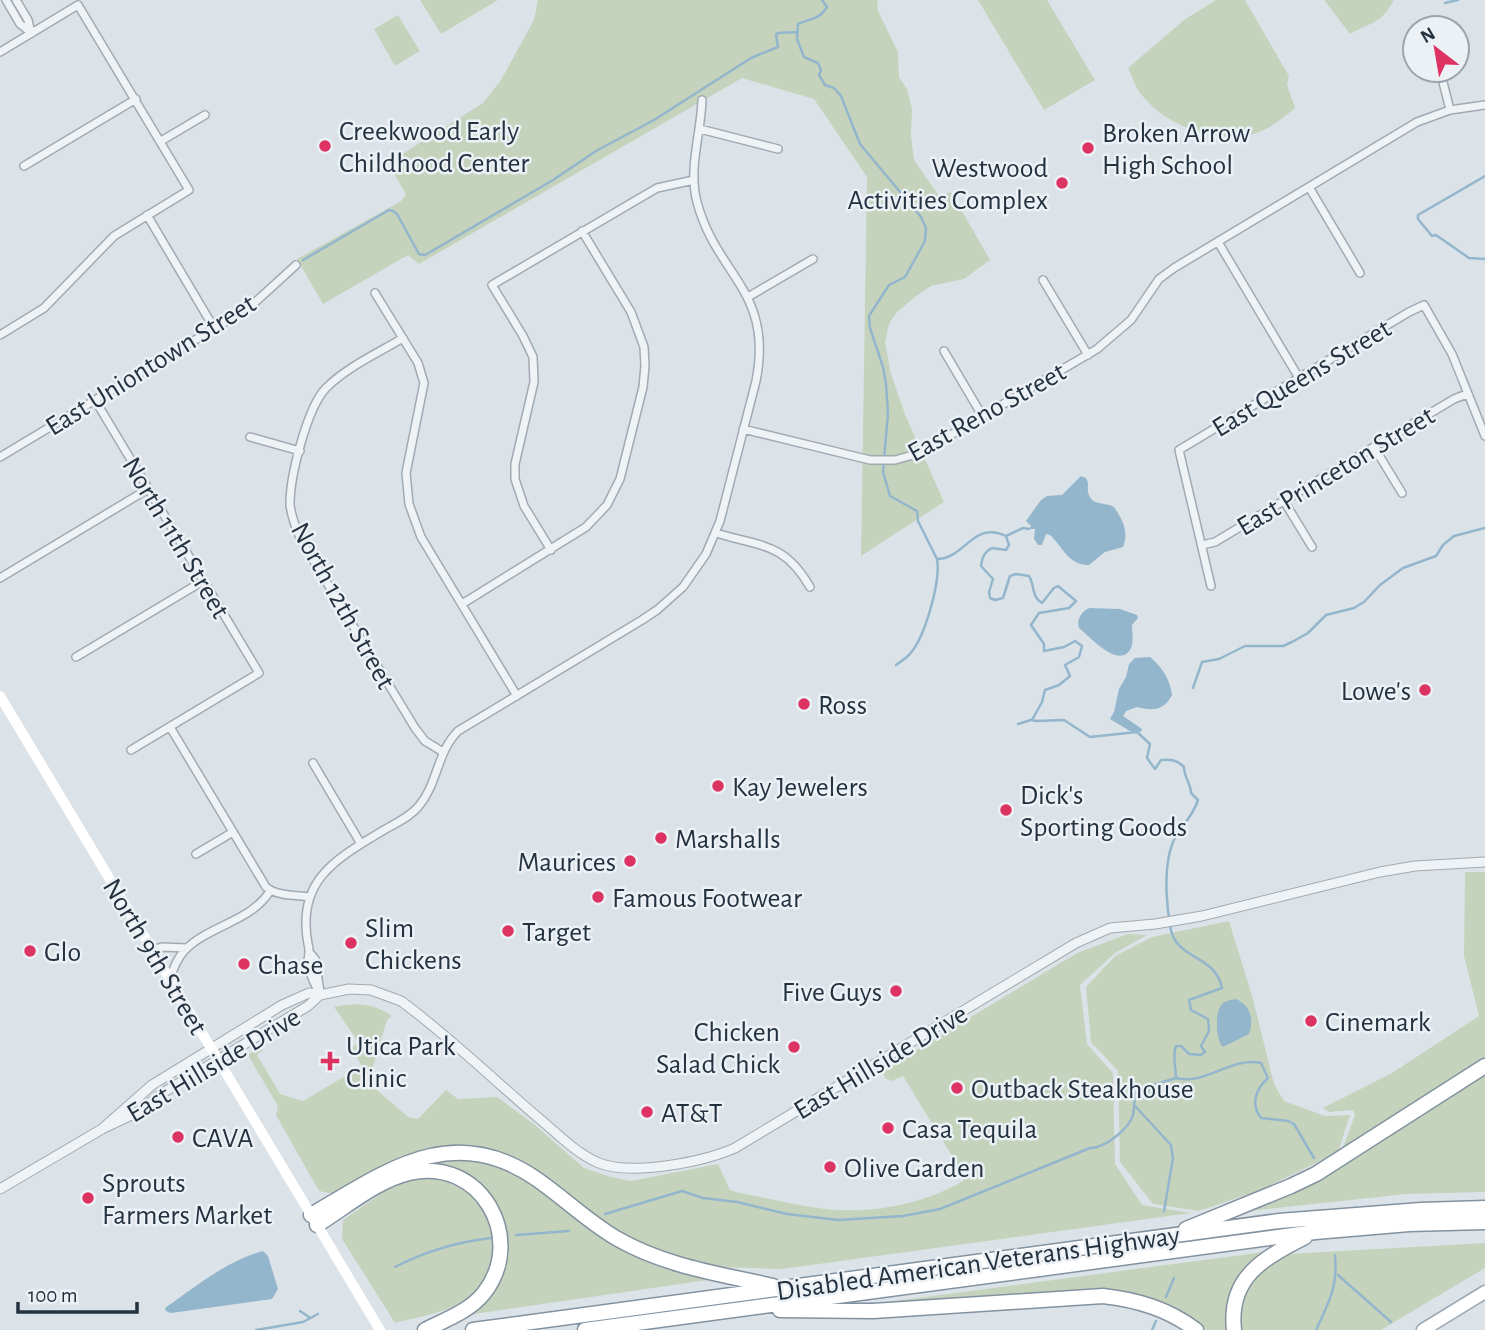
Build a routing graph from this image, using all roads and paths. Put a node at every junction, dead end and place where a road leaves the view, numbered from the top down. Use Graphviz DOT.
graph roads {
  1 [pos="6,0"];
  2 [pos="16,0"];
  3 [pos="32,33"];
  4 [pos="0,52"];
  5 [pos="1444,84"];
  6 [pos="136,99"];
  7 [pos="702,100"];
  8 [pos="1485,105"];
  9 [pos="1450,110"];
  10 [pos="205,115"];
  11 [pos="700,130"];
  12 [pos="161,141"];
  13 [pos="778,149"];
  14 [pos="24,166"];
  15 [pos="694,180"];
  16 [pos="1309,187"];
  17 [pos="147,215"];
  18 [pos="582,231"];
  19 [pos="1218,242"];
  20 [pos="813,259"];
  21 [pos="296,265"];
  22 [pos="1360,273"];
  23 [pos="1043,280"];
  24 [pos="375,293"];
  25 [pos="748,297"];
  26 [pos="214,328"];
  27 [pos="0,335"];
  28 [pos="403,338"];
  29 [pos="944,351"];
  30 [pos="1088,355"];
  31 [pos="1299,378"];
  32 [pos="1467,394"];
  33 [pos="95,400"];
  34 [pos="983,417"];
  35 [pos="743,429"];
  36 [pos="1485,436"];
  37 [pos="250,437"];
  38 [pos="1374,447"];
  39 [pos="300,451"];
  40 [pos="0,457"];
  41 [pos="148,489"];
  42 [pos="1402,492"];
  43 [pos="1284,501"];
  44 [pos="716,533"];
  45 [pos="1202,545"];
  46 [pos="1312,547"];
  47 [pos="551,550"];
  48 [pos="0,579"];
  49 [pos="203,581"];
  50 [pos="1211,586"];
  51 [pos="810,587"];
  52 [pos="462,604"];
  53 [pos="76,657"];
  54 [pos="0,696"];
  55 [pos="517,696"];
  56 [pos="170,727"];
  57 [pos="131,750"];
  58 [pos="443,752"];
  59 [pos="313,763"];
  60 [pos="233,832"];
  61 [pos="361,844"];
  62 [pos="196,854"];
  63 [pos="1485,862"];
  64 [pos="270,891"];
  65 [pos="310,897"];
  66 [pos="186,948"];
  67 [pos="152,950"];
  68 [pos="170,979"];
  69 [pos="320,995"];
  70 [pos="211,1048"];
  71 [pos="218,1059"];
  72 [pos="1485,1066"];
  73 [pos="102,1129"];
  74 [pos="0,1189"];
  75 [pos="1485,1208"];
  76 [pos="314,1220"];
  77 [pos="1485,1222"];
  78 [pos="1315,1232"];
  79 [pos="1167,1237"];
  80 [pos="785,1288"];
  81 [pos="1485,1293"];
  82 [pos="729,1310"];
  83 [pos="380,1330"];
  84 [pos="425,1330"];
  85 [pos="473,1330"];
  86 [pos="585,1330"];
  87 [pos="1196,1330"];
  88 [pos="1234,1330"];
  89 [pos="1423,1330"];
  1 -- 3 [label="street"];
  2 -- 3 [label="street"];
  3 -- 4 [label="street"];
  3 -- 6 [label="street"];
  5 -- 9 [label="street"];
  6 -- 12 [label="street"];
  6 -- 14 [label="street"];
  7 -- 11 [label="street"];
  8 -- 9 [label="street, East Reno Street"];
  9 -- 16 [label="street, East Reno Street"];
  10 -- 12 [label="street"];
  11 -- 13 [label="street"];
  11 -- 15 [label="street"];
  12 -- 17 [label="street"];
  15 -- 18 [label="street"];
  15 -- 25 [label="street"];
  16 -- 19 [label="street, East Reno Street"];
  16 -- 22 [label="street"];
  17 -- 26 [label="street"];
  17 -- 27 [label="street"];
  18 -- 47 [label="street"];
  18 -- 47 [label="street"];
  19 -- 30 [label="street, East Reno Street"];
  19 -- 31 [label="street"];
  20 -- 25 [label="street"];
  21 -- 26 [label="street, East Uniontown Street"];
  23 -- 30 [label="street"];
  24 -- 28 [label="street"];
  25 -- 35 [label="street"];
  26 -- 33 [label="street, East Uniontown Street"];
  28 -- 39 [label="street, North 12th Street"];
  28 -- 52 [label="street"];
  29 -- 34 [label="street"];
  30 -- 34 [label="street, East Reno Street"];
  31 -- 32 [label="street, East Queens Street"];
  31 -- 45 [label="street, East Queens Street"];
  32 -- 36 [label="street"];
  32 -- 38 [label="street, East Princeton Street"];
  33 -- 40 [label="street, East Uniontown Street"];
  33 -- 41 [label="street, North 11th Street"];
  34 -- 35 [label="street, East Reno Street"];
  35 -- 44 [label="street"];
  37 -- 39 [label="street"];
  38 -- 42 [label="street"];
  38 -- 43 [label="street, East Princeton Street"];
  39 -- 58 [label="street, North 12th Street"];
  41 -- 48 [label="street"];
  41 -- 49 [label="street, North 11th Street"];
  43 -- 45 [label="street, East Princeton Street"];
  43 -- 46 [label="street"];
  44 -- 51 [label="street"];
  44 -- 55 [label="street"];
  45 -- 50 [label="street"];
  47 -- 52 [label="street"];
  49 -- 53 [label="street"];
  49 -- 56 [label="street, North 11th Street"];
  52 -- 55 [label="street"];
  54 -- 67 [label="main road, North 9th Street"];
  55 -- 58 [label="street"];
  56 -- 57 [label="street"];
  56 -- 60 [label="street"];
  58 -- 61 [label="street"];
  59 -- 61 [label="street"];
  60 -- 62 [label="street"];
  60 -- 64 [label="street"];
  61 -- 65 [label="street"];
  63 -- 69 [label="street, East Hillside Drive"];
  64 -- 65 [label="street"];
  64 -- 66 [label="street"];
  65 -- 69 [label="street"];
  66 -- 67 [label="street"];
  66 -- 68 [label="street"];
  67 -- 68 [label="main road, North 9th Street"];
  68 -- 70 [label="main road, North 9th Street"];
  69 -- 70 [label="street, East Hillside Drive"];
  69 -- 71 [label="street, East Hillside Drive"];
  70 -- 71 [label="main road, North 9th Street"];
  70 -- 73 [label="street, East Hillside Drive"];
  71 -- 73 [label="street, East Hillside Drive"];
  71 -- 76 [label="main road, North 9th Street"];
  72 -- 79 [label="highway"];
  73 -- 74 [label="street, East Hillside Drive"];
  75 -- 79 [label="highway, Disabled American Veterans Highway"];
  76 -- 80 [label="highway"];
  76 -- 83 [label="main road, North 9th Street"];
  76 -- 84 [label="highway"];
  77 -- 78 [label="highway, Disabled American Veterans Highway"];
  78 -- 82 [label="highway, Disabled American Veterans Highway"];
  78 -- 88 [label="highway"];
  79 -- 80 [label="highway, Disabled American Veterans Highway"];
  80 -- 85 [label="highway, Disabled American Veterans Highway"];
  81 -- 89 [label="main road"];
  82 -- 86 [label="highway, Disabled American Veterans Highway"];
  82 -- 87 [label="highway"];
}
